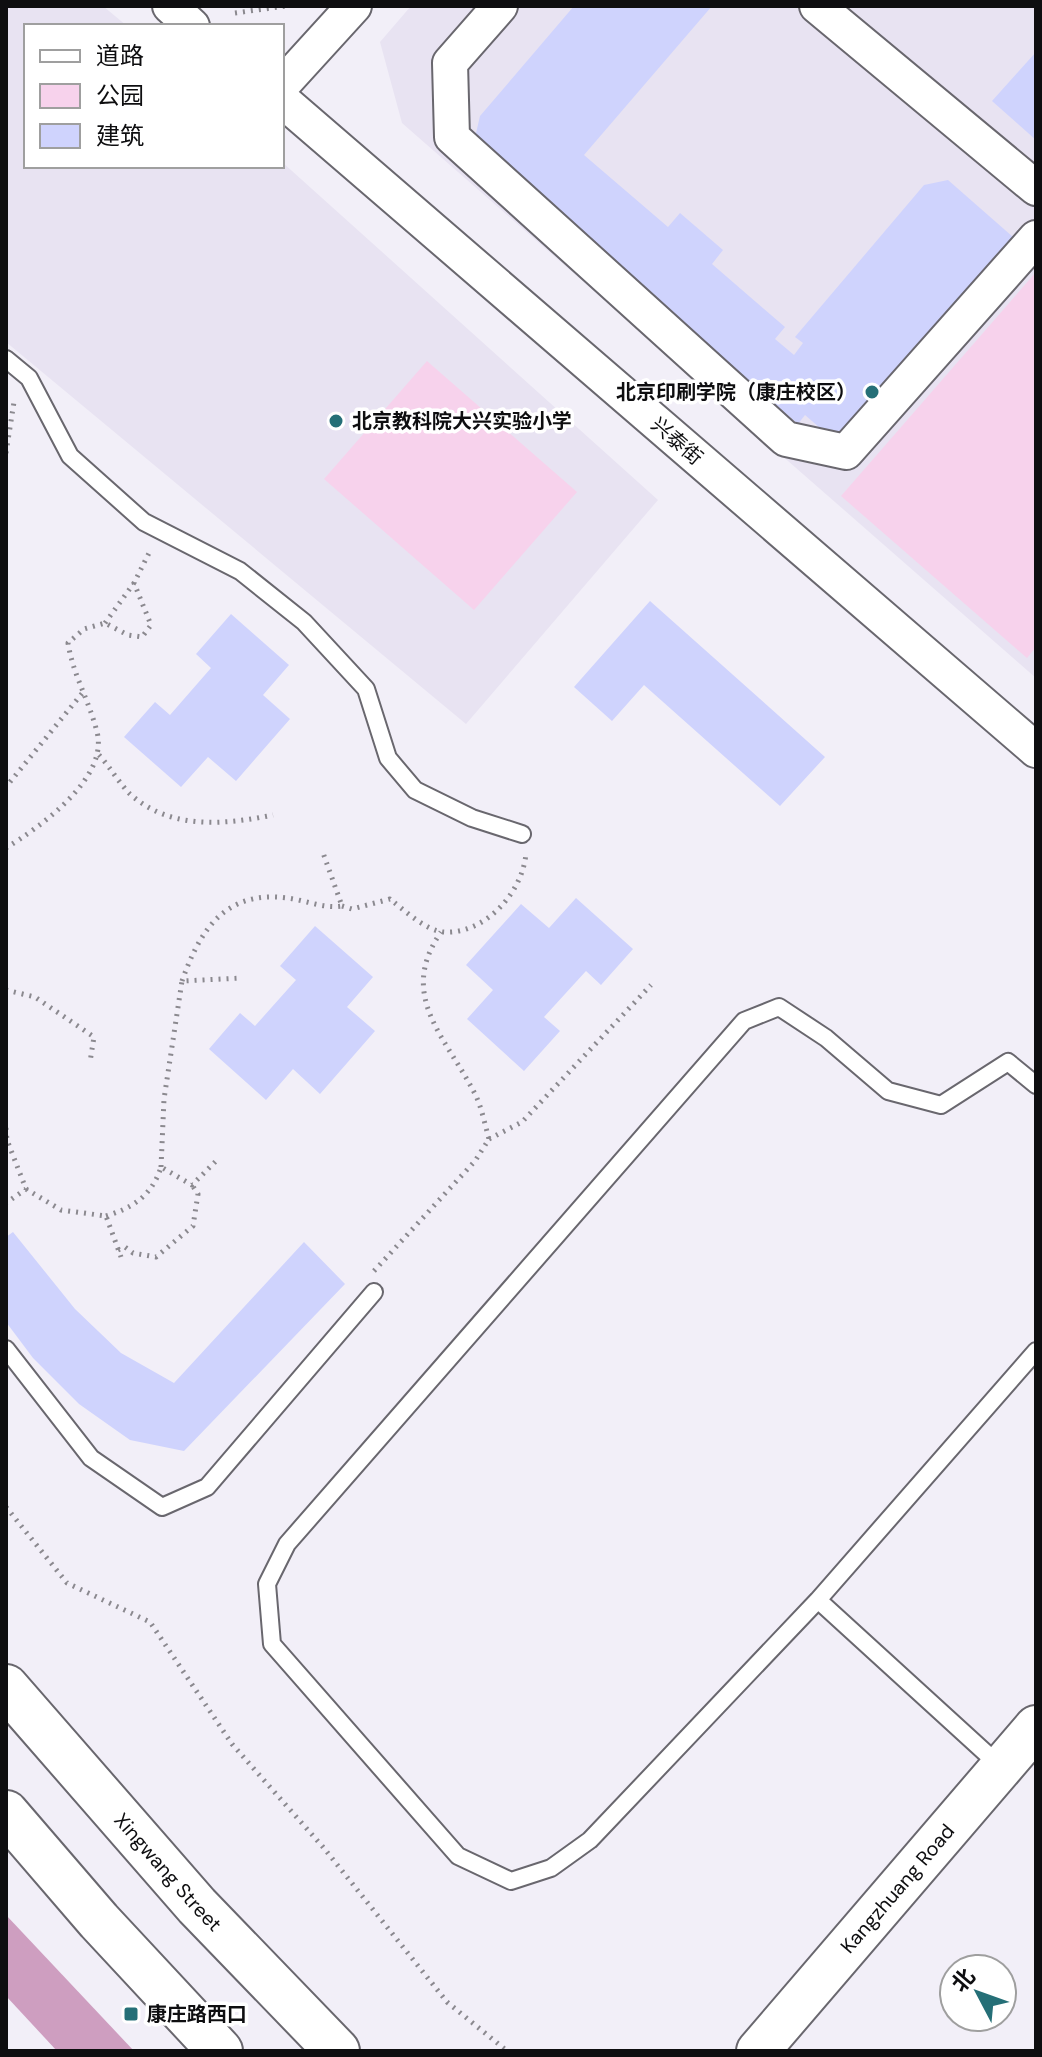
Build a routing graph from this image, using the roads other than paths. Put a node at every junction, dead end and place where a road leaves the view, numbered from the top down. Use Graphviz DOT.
graph roads {
  1 [pos="170,6"];
  2 [pos="354,6"];
  3 [pos="500,6"];
  4 [pos="817,6"];
  5 [pos="190,24"];
  6 [pos="284,83"];
  7 [pos="284,102"];
  8 [pos="1036,188"];
  9 [pos="1036,238"];
  10 [pos="6,359"];
  11 [pos="1036,750"];
  12 [pos="522,834"];
  13 [pos="1036,1085"];
  14 [pos="372,1284"];
  15 [pos="6,1349"];
  16 [pos="1036,1351"];
  17 [pos="818,1600"];
  18 [pos="6,1687"];
  19 [pos="1036,1727"];
  20 [pos="1001,1767"];
  21 [pos="6,1813"];
  22 [pos="220,2051"];
  23 [pos="337,2051"];
  24 [pos="758,2051"];
  1 -- 5 [label="street"];
  2 -- 6 [label="street"];
  3 -- 9 [label="street"];
  4 -- 8 [label="street"];
  7 -- 11 [label="street, 兴泰街"];
  10 -- 12 [label="lane"];
  13 -- 17 [label="lane"];
  14 -- 15 [label="lane"];
  16 -- 17 [label="lane"];
  17 -- 20 [label="lane"];
  18 -- 23 [label="main road, Xingwang Street"];
  19 -- 20 [label="street, Kangzhuang Road"];
  20 -- 24 [label="street, Kangzhuang Road"];
  21 -- 22 [label="main road"];
}
